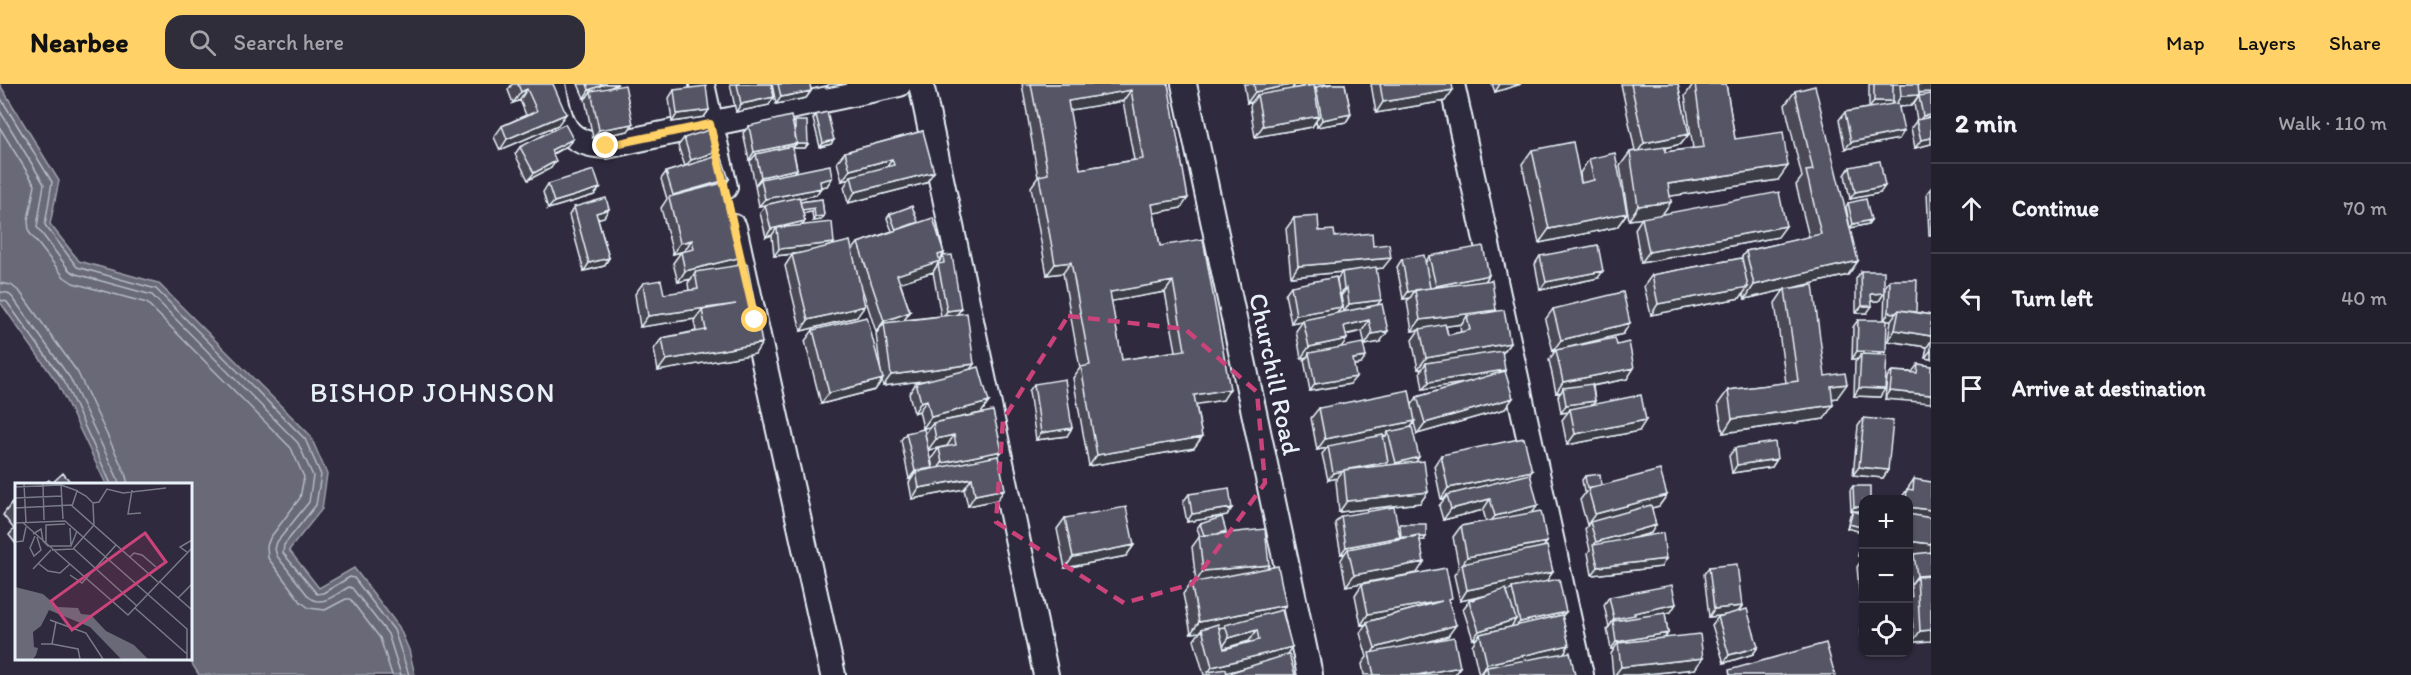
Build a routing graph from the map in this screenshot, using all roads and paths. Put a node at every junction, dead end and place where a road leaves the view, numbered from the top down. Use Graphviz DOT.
graph roads {
  1 [pos="553,84"];
  2 [pos="702,84"];
  3 [pos="898,84"];
  4 [pos="921,84"];
  5 [pos="1184,84"];
  6 [pos="1452,84"];
  7 [pos="710,124"];
  8 [pos="833,675"];
  9 [pos="1046,675"];
  10 [pos="1310,675"];
  11 [pos="1581,675"];
  1 -- 7 [label="street"];
  2 -- 7 [label="street"];
  3 -- 7 [label="street"];
  4 -- 9 [label="street"];
  5 -- 10 [label="street, Churchill Road"];
  6 -- 11 [label="street"];
  7 -- 8 [label="street"];
}
